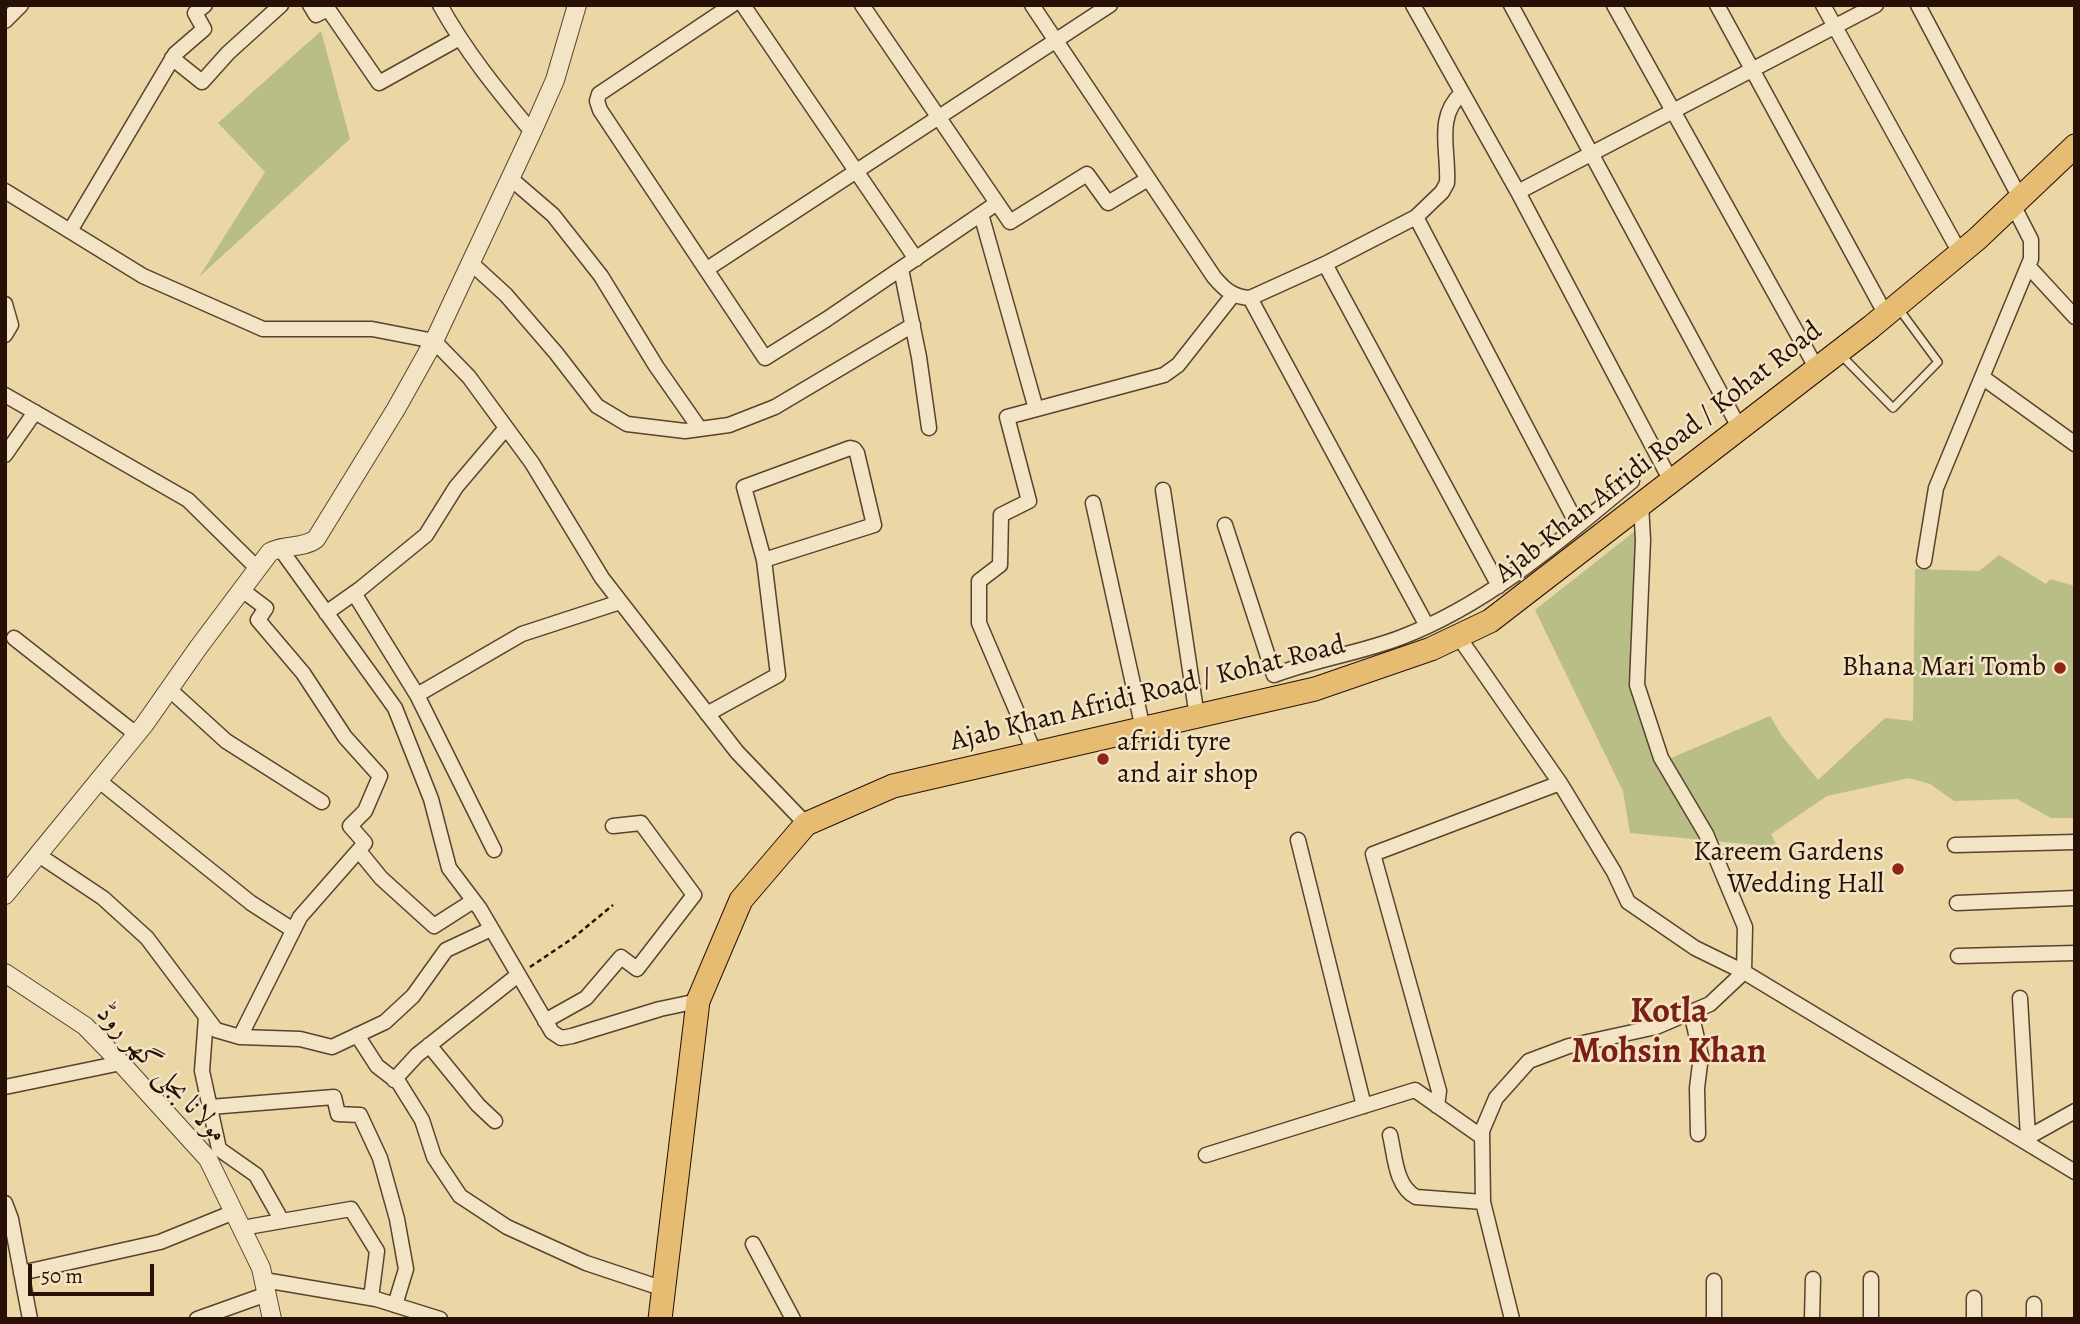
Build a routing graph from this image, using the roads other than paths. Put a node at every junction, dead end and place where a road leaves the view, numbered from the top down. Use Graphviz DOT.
graph roads {
  1 [pos="20,5"];
  2 [pos="205,5"];
  3 [pos="281,5"];
  4 [pos="310,5"];
  5 [pos="440,5"];
  6 [pos="577,5"];
  7 [pos="732,5"];
  8 [pos="743,5"];
  9 [pos="862,5"];
  10 [pos="1032,5"];
  11 [pos="1110,5"];
  12 [pos="1413,5"];
  13 [pos="1511,5"];
  14 [pos="1614,5"];
  15 [pos="1717,5"];
  16 [pos="1823,5"];
  17 [pos="1876,5"];
  18 [pos="1918,5"];
  19 [pos="5,21"];
  20 [pos="1835,27"];
  21 [pos="458,38"];
  22 [pos="1056,42"];
  23 [pos="173,58"];
  24 [pos="1752,70"];
  25 [pos="1462,93"];
  26 [pos="1673,112"];
  27 [pos="939,119"];
  28 [pos="532,132"];
  29 [pos="2075,146"];
  30 [pos="1591,154"];
  31 [pos="858,171"];
  32 [pos="510,178"];
  33 [pos="1148,179"];
  34 [pos="5,191"];
  35 [pos="1518,192"];
  36 [pos="2016,202"];
  37 [pos="997,203"];
  38 [pos="981,215"];
  39 [pos="1416,217"];
  40 [pos="70,231"];
  41 [pos="1960,253"];
  42 [pos="916,259"];
  43 [pos="471,263"];
  44 [pos="1325,264"];
  45 [pos="2028,266"];
  46 [pos="707,269"];
  47 [pos="901,269"];
  48 [pos="1233,295"];
  49 [pos="1250,298"];
  50 [pos="5,304"];
  51 [pos="1891,310"];
  52 [pos="2075,317"];
  53 [pos="912,325"];
  54 [pos="5,335"];
  55 [pos="434,341"];
  56 [pos="1838,352"];
  57 [pos="1817,369"];
  58 [pos="1982,377"];
  59 [pos="5,395"];
  60 [pos="1036,409"];
  61 [pos="35,412"];
  62 [pos="506,428"];
  63 [pos="929,428"];
  64 [pos="700,429"];
  65 [pos="1740,429"];
  66 [pos="2075,444"];
  67 [pos="5,455"];
  68 [pos="1632,481"];
  69 [pos="1672,482"];
  70 [pos="1163,490"];
  71 [pos="1093,503"];
  72 [pos="1641,503"];
  73 [pos="1225,525"];
  74 [pos="1577,526"];
  75 [pos="279,547"];
  76 [pos="764,559"];
  77 [pos="1924,561"];
  78 [pos="258,569"];
  79 [pos="1499,586"];
  80 [pos="242,590"];
  81 [pos="354,593"];
  82 [pos="620,602"];
  83 [pos="326,613"];
  84 [pos="1427,626"];
  85 [pos="1458,636"];
  86 [pos="14,638"];
  87 [pos="169,689"];
  88 [pos="417,695"];
  89 [pos="707,714"];
  90 [pos="1197,717"];
  91 [pos="1143,729"];
  92 [pos="136,734"];
  93 [pos="1035,754"];
  94 [pos="98,780"];
  95 [pos="1560,783"];
  96 [pos="322,802"];
  97 [pos="806,824"];
  98 [pos="613,826"];
  99 [pos="1298,841"];
  100 [pos="2075,842"];
  101 [pos="1955,845"];
  102 [pos="494,850"];
  103 [pos="359,851"];
  104 [pos="37,854"];
  105 [pos="5,895"];
  106 [pos="2075,898"];
  107 [pos="473,901"];
  108 [pos="1957,903"];
  109 [pos="491,929"];
  110 [pos="293,930"];
  111 [pos="2075,953"];
  112 [pos="1958,956"];
  113 [pos="5,972"];
  114 [pos="1744,972"];
  115 [pos="518,975"];
  116 [pos="2020,998"];
  117 [pos="698,1001"];
  118 [pos="1691,1012"];
  119 [pos="206,1017"];
  120 [pos="545,1021"];
  121 [pos="357,1035"];
  122 [pos="240,1037"];
  123 [pos="429,1045"];
  124 [pos="121,1063"];
  125 [pos="394,1080"];
  126 [pos="5,1087"];
  127 [pos="1364,1106"];
  128 [pos="1437,1106"];
  129 [pos="210,1107"];
  130 [pos="2075,1111"];
  131 [pos="495,1121"];
  132 [pos="1698,1134"];
  133 [pos="1390,1135"];
  134 [pos="1482,1137"];
  135 [pos="2025,1139"];
  136 [pos="1206,1155"];
  137 [pos="2075,1172"];
  138 [pos="1483,1202"];
  139 [pos="5,1203"];
  140 [pos="234,1212"];
  141 [pos="282,1220"];
  142 [pos="242,1228"];
  143 [pos="753,1244"];
  144 [pos="21,1273"];
  145 [pos="1813,1279"];
  146 [pos="1871,1279"];
  147 [pos="1714,1281"];
  148 [pos="265,1287"];
  149 [pos="663,1289"];
  150 [pos="370,1298"];
  151 [pos="1974,1298"];
  152 [pos="396,1304"];
  153 [pos="30,1319"];
  154 [pos="197,1319"];
  155 [pos="272,1319"];
  156 [pos="440,1319"];
  157 [pos="660,1319"];
  158 [pos="793,1319"];
  159 [pos="1512,1319"];
  160 [pos="1714,1319"];
  161 [pos="1812,1319"];
  162 [pos="1871,1319"];
  163 [pos="1974,1319"];
  1 -- 19 [label="street"];
  2 -- 23 [label="street"];
  3 -- 23 [label="street"];
  4 -- 21 [label="street"];
  5 -- 21 [label="street"];
  6 -- 28 [label="street"];
  7 -- 46 [label="street"];
  8 -- 31 [label="street"];
  9 -- 27 [label="street"];
  10 -- 22 [label="street"];
  11 -- 22 [label="street"];
  12 -- 25 [label="street"];
  13 -- 30 [label="street"];
  14 -- 26 [label="street"];
  15 -- 24 [label="street"];
  16 -- 20 [label="street"];
  17 -- 20 [label="street"];
  18 -- 36 [label="street"];
  20 -- 24 [label="street"];
  20 -- 41 [label="street"];
  21 -- 28 [label="street"];
  22 -- 27 [label="street"];
  22 -- 33 [label="street"];
  23 -- 40 [label="street"];
  24 -- 26 [label="street"];
  24 -- 51 [label="street"];
  25 -- 35 [label="street"];
  25 -- 39 [label="street"];
  26 -- 30 [label="street"];
  26 -- 57 [label="street"];
  27 -- 31 [label="street"];
  27 -- 37 [label="street"];
  28 -- 32 [label="street"];
  29 -- 36 [label="main road, Ajab Khan Afridi Road / Kohat Road"];
  30 -- 35 [label="street"];
  30 -- 65 [label="street"];
  31 -- 42 [label="street"];
  31 -- 46 [label="street"];
  32 -- 43 [label="street"];
  32 -- 64 [label="street"];
  33 -- 37 [label="street"];
  33 -- 48 [label="street"];
  34 -- 40 [label="street"];
  35 -- 69 [label="street"];
  36 -- 41 [label="main road, Ajab Khan Afridi Road / Kohat Road"];
  36 -- 45 [label="street"];
  37 -- 38 [label="street"];
  38 -- 42 [label="street"];
  38 -- 60 [label="street"];
  39 -- 44 [label="street"];
  39 -- 74 [label="street"];
  40 -- 55 [label="street"];
  41 -- 51 [label="main road, Ajab Khan Afridi Road / Kohat Road"];
  42 -- 47 [label="street"];
  43 -- 55 [label="street"];
  43 -- 64 [label="street"];
  44 -- 49 [label="street"];
  44 -- 79 [label="street"];
  45 -- 52 [label="street"];
  45 -- 58 [label="street"];
  46 -- 47 [label="street"];
  47 -- 53 [label="street"];
  48 -- 49 [label="street"];
  48 -- 60 [label="street"];
  49 -- 84 [label="street"];
  50 -- 54 [label="street"];
  51 -- 56 [label="main road, Ajab Khan Afridi Road / Kohat Road"];
  51 -- 56 [label="lane"];
  53 -- 63 [label="street"];
  53 -- 64 [label="street"];
  55 -- 62 [label="street"];
  55 -- 75 [label="street"];
  56 -- 57 [label="main road, Ajab Khan Afridi Road / Kohat Road"];
  57 -- 65 [label="main road, Ajab Khan Afridi Road / Kohat Road"];
  58 -- 66 [label="street"];
  58 -- 77 [label="street"];
  59 -- 61 [label="street"];
  60 -- 93 [label="street"];
  61 -- 67 [label="street"];
  61 -- 78 [label="street"];
  62 -- 81 [label="street"];
  62 -- 82 [label="street"];
  65 -- 69 [label="main road, Ajab Khan Afridi Road / Kohat Road"];
  68 -- 74 [label="street"];
  69 -- 72 [label="main road, Ajab Khan Afridi Road / Kohat Road"];
  70 -- 90 [label="street"];
  71 -- 91 [label="street"];
  72 -- 85 [label="main road, Ajab Khan Afridi Road / Kohat Road"];
  72 -- 114 [label="street"];
  73 -- 84 [label="street"];
  74 -- 79 [label="street"];
  75 -- 78 [label="street"];
  75 -- 83 [label="street"];
  76 -- 76 [label="street"];
  76 -- 89 [label="street"];
  78 -- 80 [label="street"];
  79 -- 84 [label="street"];
  80 -- 87 [label="street"];
  80 -- 103 [label="street"];
  81 -- 83 [label="street"];
  81 -- 88 [label="street"];
  82 -- 88 [label="street"];
  82 -- 89 [label="street"];
  83 -- 107 [label="street"];
  85 -- 90 [label="main road, Ajab Khan Afridi Road / Kohat Road"];
  85 -- 95 [label="street"];
  86 -- 92 [label="street"];
  87 -- 92 [label="street"];
  87 -- 96 [label="street"];
  88 -- 102 [label="street"];
  89 -- 97 [label="street"];
  90 -- 91 [label="main road, Ajab Khan Afridi Road / Kohat Road"];
  91 -- 93 [label="main road, Ajab Khan Afridi Road / Kohat Road"];
  92 -- 94 [label="street"];
  93 -- 97 [label="main road, Ajab Khan Afridi Road / Kohat Road"];
  94 -- 104 [label="street"];
  94 -- 110 [label="street"];
  95 -- 114 [label="street"];
  95 -- 128 [label="street"];
  97 -- 117 [label="main road, Ajab Khan Afridi Road / Kohat Road"];
  98 -- 120 [label="street"];
  99 -- 127 [label="street"];
  100 -- 101 [label="street"];
  103 -- 107 [label="street"];
  103 -- 110 [label="street"];
  104 -- 105 [label="street"];
  104 -- 119 [label="street"];
  106 -- 108 [label="street"];
  107 -- 109 [label="street"];
  109 -- 115 [label="street"];
  109 -- 121 [label="street"];
  110 -- 122 [label="street"];
  111 -- 112 [label="street"];
  113 -- 124 [label="street, مولانا بجلی گھر روڈ"];
  114 -- 118 [label="street"];
  114 -- 135 [label="street"];
  115 -- 120 [label="street"];
  115 -- 123 [label="street"];
  116 -- 135 [label="street"];
  117 -- 120 [label="street"];
  117 -- 149 [label="main road, Ajab Khan Afridi Road / Kohat Road"];
  118 -- 132 [label="street"];
  118 -- 134 [label="street"];
  119 -- 122 [label="street"];
  119 -- 129 [label="street"];
  121 -- 122 [label="street"];
  121 -- 125 [label="street"];
  123 -- 125 [label="street"];
  123 -- 131 [label="street"];
  124 -- 126 [label="street"];
  124 -- 140 [label="street, مولانا بجلی گھر روڈ"];
  125 -- 149 [label="street"];
  127 -- 128 [label="street"];
  127 -- 136 [label="street"];
  128 -- 134 [label="street"];
  129 -- 141 [label="street"];
  129 -- 152 [label="street"];
  130 -- 135 [label="street"];
  133 -- 138 [label="street"];
  134 -- 138 [label="street"];
  135 -- 137 [label="street"];
  138 -- 159 [label="street"];
  139 -- 144 [label="street"];
  140 -- 142 [label="street, مولانا بجلی گھر روڈ"];
  140 -- 144 [label="street"];
  141 -- 142 [label="street"];
  141 -- 150 [label="street"];
  142 -- 148 [label="street, مولانا بجلی گھر روڈ"];
  143 -- 158 [label="street"];
  144 -- 153 [label="street"];
  145 -- 161 [label="street"];
  146 -- 162 [label="street"];
  147 -- 160 [label="street"];
  148 -- 150 [label="street"];
  148 -- 154 [label="street"];
  148 -- 155 [label="street, مولانا بجلی گھر روڈ"];
  149 -- 157 [label="main road, Ajab Khan Afridi Road / Kohat Road"];
  150 -- 152 [label="street"];
  151 -- 163 [label="street"];
  152 -- 156 [label="street"];
}
